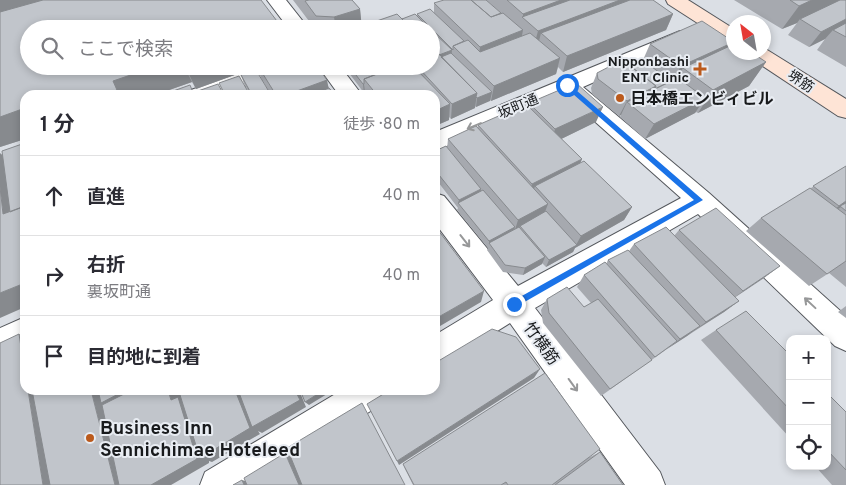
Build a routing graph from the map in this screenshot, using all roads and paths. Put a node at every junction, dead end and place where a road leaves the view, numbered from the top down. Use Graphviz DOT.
graph roads {
  1 [pos="276,0"];
  2 [pos="675,0"];
  3 [pos="292,20"];
  4 [pos="712,24"];
  5 [pos="726,33"];
  6 [pos="768,60"];
  7 [pos="256,75"];
  8 [pos="335,75"];
  9 [pos="567,85"];
  10 [pos="214,90"];
  11 [pos="347,90"];
  12 [pos="846,110"];
  13 [pos="440,140"];
  14 [pos="700,200"];
  15 [pos="440,209"];
  16 [pos="514,304"];
  17 [pos="20,334"];
  18 [pos="846,336"];
  19 [pos="0,344"];
  20 [pos="440,349"];
  21 [pos="365,395"];
  22 [pos="218,485"];
  23 [pos="647,485"];
  1 -- 3 [label="street"];
  2 -- 4 [label="main road"];
  4 -- 5 [label="main road"];
  4 -- 9 [label="street, 坂町通"];
  6 -- 12 [label="main road, 堺筋"];
  7 -- 10 [label="street"];
  8 -- 11 [label="street"];
  9 -- 13 [label="street, 坂町通, one-way"];
  9 -- 14 [label="street"];
  14 -- 16 [label="street"];
  18 -- 14 [label="street, one-way"];
  15 -- 16 [label="street, 竹横筋, one-way"];
  16 -- 20 [label="street"];
  16 -- 23 [label="street, 竹横筋, one-way"];
  17 -- 19 [label="street"];
  21 -- 22 [label="street"];
}
